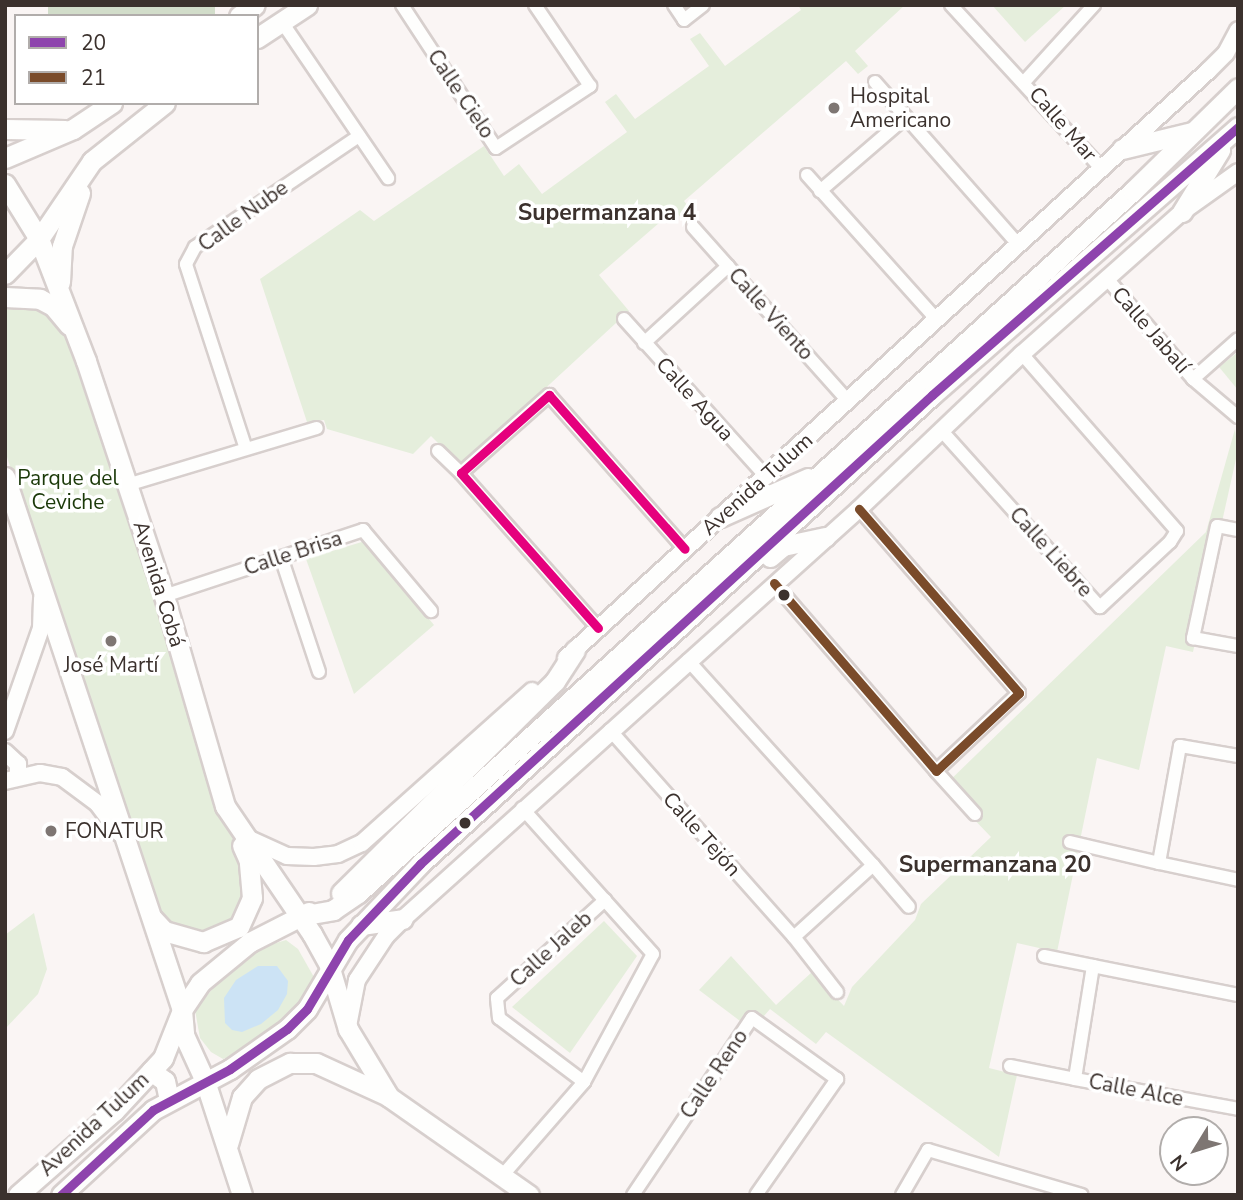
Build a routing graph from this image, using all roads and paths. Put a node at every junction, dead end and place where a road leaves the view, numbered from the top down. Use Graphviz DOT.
graph roads {
  1 [pos="307,5"];
  2 [pos="402,5"];
  3 [pos="535,5"];
  4 [pos="674,5"];
  5 [pos="703,5"];
  6 [pos="951,5"];
  7 [pos="1094,5"];
  8 [pos="282,22"];
  9 [pos="1238,30"];
  10 [pos="259,37"];
  11 [pos="1026,81"];
  12 [pos="875,82"];
  13 [pos="1238,88"];
  14 [pos="109,105"];
  15 [pos="162,105"];
  16 [pos="906,117"];
  17 [pos="73,129"];
  18 [pos="5,130"];
  19 [pos="1234,130"];
  20 [pos="1194,132"];
  21 [pos="359,136"];
  22 [pos="1122,149"];
  23 [pos="5,158"];
  24 [pos="92,161"];
  25 [pos="1101,168"];
  26 [pos="1238,172"];
  27 [pos="807,175"];
  28 [pos="387,178"];
  29 [pos="6,185"];
  30 [pos="820,191"];
  31 [pos="22,206"];
  32 [pos="1182,212"];
  33 [pos="693,227"];
  34 [pos="39,239"];
  35 [pos="1017,243"];
  36 [pos="728,266"];
  37 [pos="10,268"];
  38 [pos="1109,281"];
  39 [pos="60,286"];
  40 [pos="5,298"];
  41 [pos="624,319"];
  42 [pos="937,320"];
  43 [pos="1238,339"];
  44 [pos="644,343"];
  45 [pos="81,347"];
  46 [pos="1022,354"];
  47 [pos="1193,379"];
  48 [pos="848,401"];
  49 [pos="1238,417"];
  50 [pos="317,428"];
  51 [pos="941,430"];
  52 [pos="245,446"];
  53 [pos="438,451"];
  54 [pos="825,470"];
  55 [pos="461,473"];
  56 [pos="767,478"];
  57 [pos="127,485"];
  58 [pos="7,489"];
  59 [pos="859,509"];
  60 [pos="720,517"];
  61 [pos="1238,530"];
  62 [pos="825,537"];
  63 [pos="685,549"];
  64 [pos="281,557"];
  65 [pos="774,583"];
  66 [pos="42,592"];
  67 [pos="164,596"];
  68 [pos="431,611"];
  69 [pos="598,628"];
  70 [pos="682,628"];
  71 [pos="1238,646"];
  72 [pos="575,650"];
  73 [pos="688,660"];
  74 [pos="319,672"];
  75 [pos="610,730"];
  76 [pos="5,732"];
  77 [pos="5,752"];
  78 [pos="1238,757"];
  79 [pos="936,771"];
  80 [pos="12,778"];
  81 [pos="225,806"];
  82 [pos="522,808"];
  83 [pos="975,814"];
  84 [pos="242,835"];
  85 [pos="127,842"];
  86 [pos="1070,842"];
  87 [pos="1160,863"];
  88 [pos="873,865"];
  89 [pos="1238,880"];
  90 [pos="605,900"];
  91 [pos="909,906"];
  92 [pos="150,916"];
  93 [pos="300,916"];
  94 [pos="403,919"];
  95 [pos="361,925"];
  96 [pos="794,937"];
  97 [pos="1044,956"];
  98 [pos="329,965"];
  99 [pos="1093,966"];
  100 [pos="837,992"];
  101 [pos="1238,995"];
  102 [pos="182,1010"];
  103 [pos="348,1029"];
  104 [pos="1010,1066"];
  105 [pos="151,1071"];
  106 [pos="1076,1079"];
  107 [pos="205,1081"];
  108 [pos="584,1082"];
  109 [pos="389,1097"];
  110 [pos="169,1100"];
  111 [pos="1238,1109"];
  112 [pos="227,1148"];
  113 [pos="502,1176"];
  114 [pos="1061,1193"];
  115 [pos="18,1195"];
  116 [pos="61,1195"];
  117 [pos="243,1195"];
  118 [pos="528,1195"];
  119 [pos="633,1195"];
  120 [pos="756,1195"];
  121 [pos="902,1195"];
  122 [pos="1082,1195"];
  1 -- 8 [label="main road"];
  2 -- 3 [label="street, Calle Cielo"];
  4 -- 5 [label="street"];
  6 -- 11 [label="street, Calle Mar"];
  7 -- 11 [label="street, Calle Mar"];
  8 -- 10 [label="main road"];
  8 -- 21 [label="street"];
  9 -- 22 [label="street, Avenida Tulum"];
  11 -- 25 [label="street, Calle Mar"];
  12 -- 16 [label="street"];
  13 -- 20 [label="main road, Avenida Tulum"];
  14 -- 17 [label="main road"];
  15 -- 24 [label="main road"];
  16 -- 30 [label="street"];
  16 -- 35 [label="street"];
  17 -- 18 [label="main road"];
  17 -- 23 [label="main road"];
  19 -- 32 [label="main road"];
  19 -- 70 [label="main road"];
  20 -- 22 [label="main road"];
  20 -- 54 [label="main road, Avenida Tulum"];
  21 -- 28 [label="street"];
  21 -- 52 [label="street, Calle Nube"];
  22 -- 25 [label="street, Avenida Tulum"];
  24 -- 34 [label="main road"];
  24 -- 39 [label="main road"];
  25 -- 35 [label="street, Avenida Tulum"];
  26 -- 32 [label="street"];
  27 -- 30 [label="street"];
  29 -- 31 [label="main road, Avenida Cobá"];
  30 -- 42 [label="street"];
  31 -- 34 [label="main road, Avenida Cobá"];
  31 -- 37 [label="main road"];
  32 -- 38 [label="street"];
  33 -- 36 [label="street, Calle Viento"];
  34 -- 37 [label="main road"];
  34 -- 39 [label="main road, Avenida Cobá"];
  35 -- 42 [label="street, Avenida Tulum"];
  36 -- 44 [label="street"];
  36 -- 48 [label="street, Calle Viento"];
  38 -- 46 [label="street"];
  38 -- 47 [label="street, Calle Jabalí"];
  39 -- 45 [label="main road, Avenida Cobá"];
  40 -- 45 [label="main road"];
  41 -- 44 [label="street, Calle Agua"];
  42 -- 48 [label="street, Avenida Tulum"];
  43 -- 47 [label="street, Calle Jabalí"];
  44 -- 56 [label="street, Calle Agua"];
  45 -- 57 [label="main road, Avenida Cobá"];
  46 -- 51 [label="street"];
  46 -- 51 [label="street, Calle Liebre"];
  47 -- 49 [label="street, Calle Jabalí"];
  48 -- 56 [label="street, Avenida Tulum"];
  50 -- 52 [label="street"];
  51 -- 59 [label="street"];
  52 -- 57 [label="street"];
  53 -- 55 [label="street"];
  54 -- 60 [label="main road"];
  54 -- 93 [label="main road, Avenida Tulum"];
  55 -- 63 [label="street"];
  55 -- 69 [label="street"];
  56 -- 60 [label="street, Avenida Tulum"];
  57 -- 67 [label="main road, Avenida Cobá"];
  58 -- 66 [label="main road"];
  59 -- 62 [label="street"];
  59 -- 79 [label="street"];
  60 -- 63 [label="street, Avenida Tulum"];
  61 -- 71 [label="street"];
  62 -- 65 [label="street"];
  62 -- 70 [label="main road"];
  63 -- 69 [label="street, Avenida Tulum"];
  64 -- 67 [label="street, Calle Brisa"];
  64 -- 68 [label="street, Calle Brisa"];
  64 -- 74 [label="street"];
  65 -- 73 [label="street"];
  65 -- 79 [label="street"];
  66 -- 76 [label="street"];
  66 -- 85 [label="main road"];
  67 -- 81 [label="main road, Avenida Cobá"];
  69 -- 72 [label="street, Avenida Tulum"];
  70 -- 95 [label="main road"];
  72 -- 84 [label="street, Avenida Tulum"];
  72 -- 93 [label="main road"];
  73 -- 75 [label="street"];
  73 -- 88 [label="street"];
  75 -- 82 [label="street"];
  75 -- 96 [label="street, Calle Tejón"];
  77 -- 80 [label="street"];
  78 -- 87 [label="street"];
  79 -- 83 [label="street"];
  80 -- 85 [label="street"];
  81 -- 84 [label="main road, Avenida Cobá"];
  81 -- 92 [label="main road"];
  82 -- 90 [label="street, Calle Jaleb"];
  82 -- 94 [label="street"];
  84 -- 93 [label="main road, Avenida Cobá"];
  85 -- 92 [label="main road"];
  86 -- 87 [label="street"];
  87 -- 89 [label="street"];
  88 -- 91 [label="street"];
  88 -- 96 [label="street"];
  90 -- 108 [label="street, Calle Jaleb"];
  90 -- 108 [label="street, Calle Jaleb"];
  92 -- 102 [label="main road"];
  93 -- 98 [label="main road, Avenida Cobá"];
  93 -- 102 [label="main road, Avenida Tulum"];
  94 -- 95 [label="main road"];
  94 -- 103 [label="street"];
  95 -- 98 [label="main road"];
  96 -- 100 [label="street, Calle Tejón"];
  97 -- 99 [label="street"];
  98 -- 103 [label="main road, Avenida Cobá"];
  98 -- 107 [label="main road, Avenida Tulum"];
  99 -- 101 [label="street"];
  99 -- 106 [label="street, Calle Alce"];
  102 -- 105 [label="main road, Avenida Tulum"];
  102 -- 107 [label="main road"];
  103 -- 109 [label="main road, Avenida Cobá"];
  104 -- 106 [label="street, Calle Alce"];
  105 -- 110 [label="main road"];
  105 -- 115 [label="main road, Avenida Tulum"];
  106 -- 111 [label="street, Calle Alce"];
  107 -- 110 [label="main road, Avenida Tulum"];
  107 -- 112 [label="main road"];
  108 -- 113 [label="street, Calle Jaleb"];
  109 -- 112 [label="main road"];
  109 -- 113 [label="main road"];
  110 -- 116 [label="main road, Avenida Tulum"];
  112 -- 117 [label="main road"];
  113 -- 118 [label="main road"];
  114 -- 121 [label="street"];
  114 -- 122 [label="street"];
  119 -- 120 [label="street, Calle Reno"];
}
